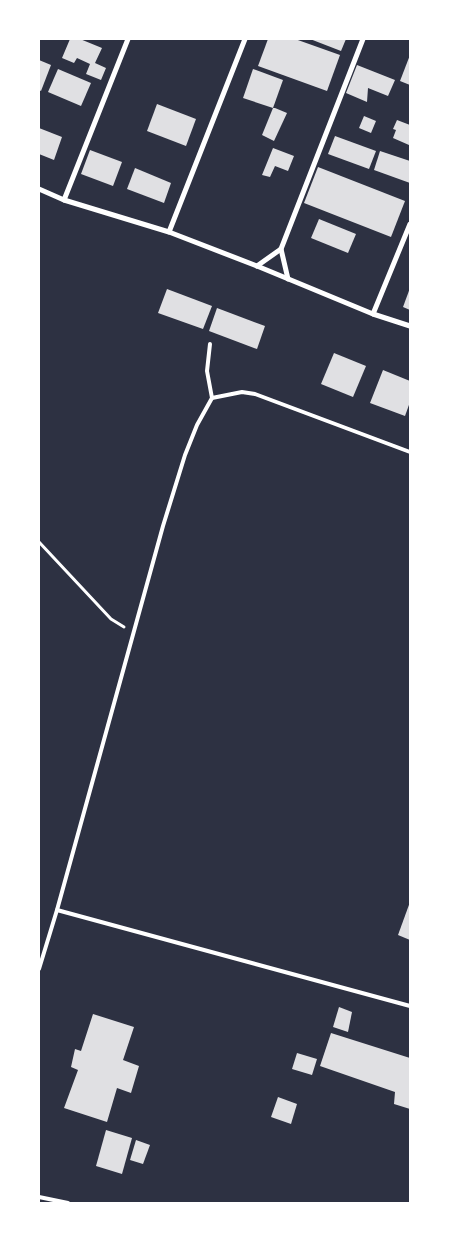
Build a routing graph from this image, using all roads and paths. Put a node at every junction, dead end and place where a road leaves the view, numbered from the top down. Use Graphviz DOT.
graph roads {
  1 [pos="128,39"];
  2 [pos="245,39"];
  3 [pos="363,39"];
  4 [pos="39,189"];
  5 [pos="64,200"];
  6 [pos="410,224"];
  7 [pos="169,232"];
  8 [pos="281,249"];
  9 [pos="257,266"];
  10 [pos="288,280"];
  11 [pos="373,314"];
  12 [pos="410,326"];
  13 [pos="210,344"];
  14 [pos="212,398"];
  15 [pos="410,452"];
  16 [pos="39,542"];
  17 [pos="133,632"];
  18 [pos="57,910"];
  19 [pos="39,969"];
  20 [pos="410,1006"];
  21 [pos="39,1197"];
  22 [pos="68,1203"];
  1 -- 5 [label="street"];
  2 -- 7 [label="street"];
  3 -- 8 [label="street"];
  4 -- 5 [label="street"];
  5 -- 7 [label="street"];
  6 -- 11 [label="street"];
  7 -- 9 [label="street"];
  8 -- 9 [label="street"];
  8 -- 10 [label="street"];
  9 -- 10 [label="street"];
  10 -- 11 [label="street"];
  11 -- 12 [label="street"];
  13 -- 14 [label="lane"];
  14 -- 15 [label="lane"];
  14 -- 17 [label="lane"];
  16 -- 17 [label="path"];
  17 -- 18 [label="lane"];
  18 -- 19 [label="lane"];
  18 -- 20 [label="lane"];
  21 -- 22 [label="lane"];
}
